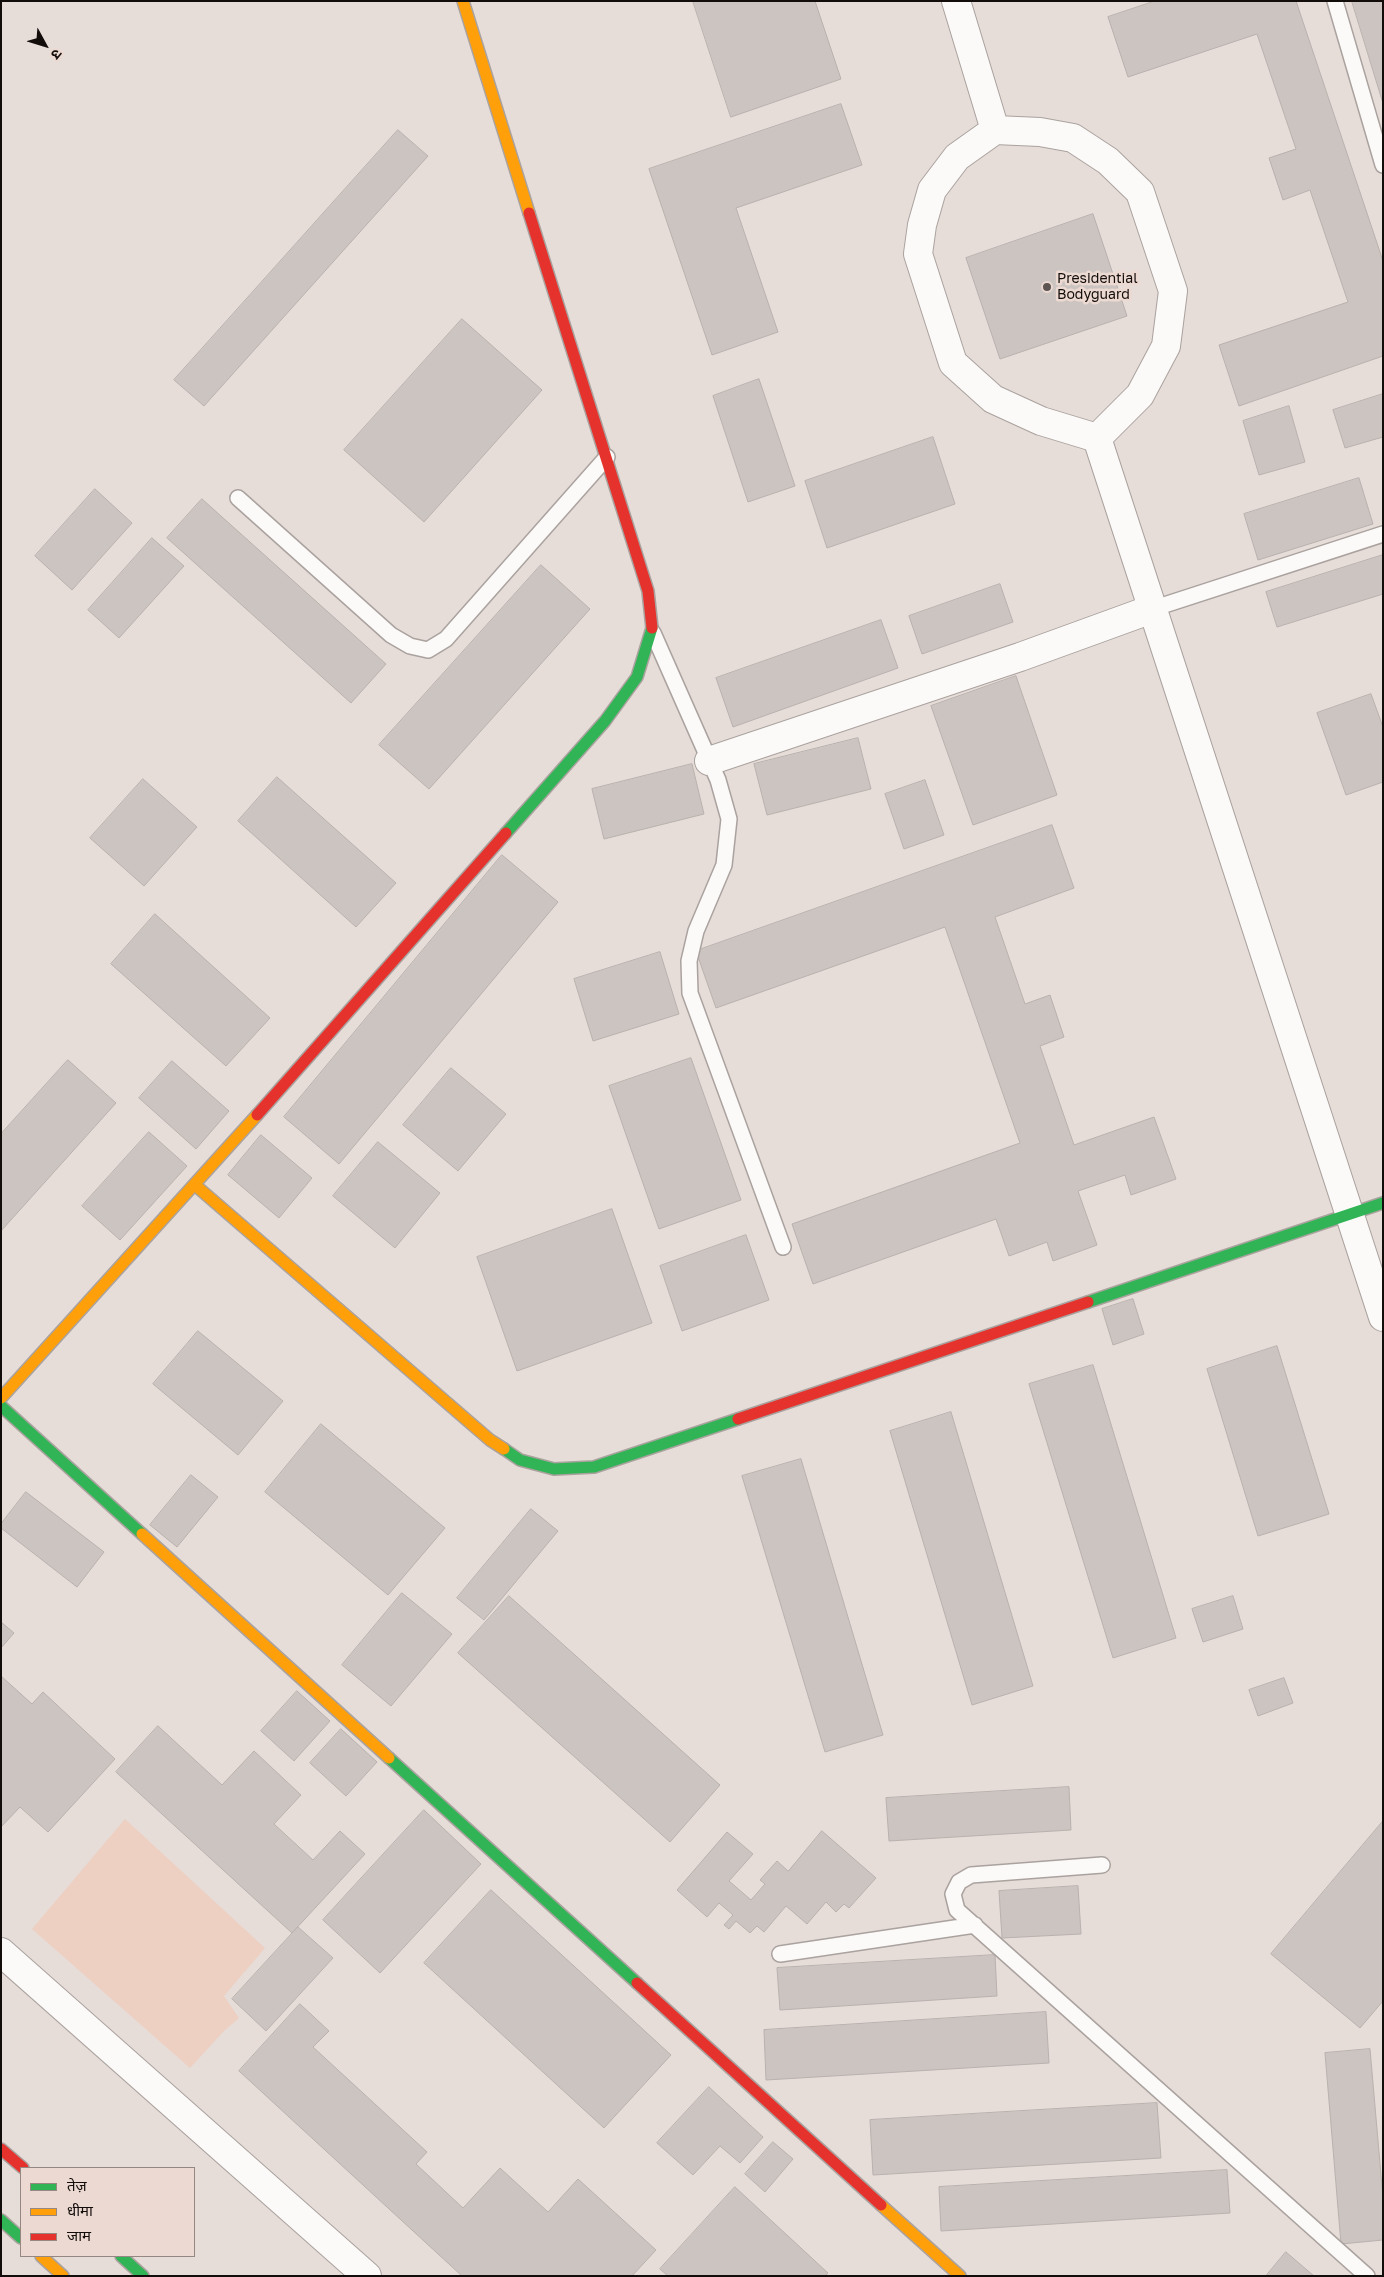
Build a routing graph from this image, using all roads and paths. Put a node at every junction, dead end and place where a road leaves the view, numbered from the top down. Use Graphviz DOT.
graph roads {
  1 [pos="463,1"];
  2 [pos="956,1"];
  3 [pos="1336,1"];
  4 [pos="995,130"];
  5 [pos="1383,165"];
  6 [pos="1097,438"];
  7 [pos="607,457"];
  8 [pos="238,498"];
  9 [pos="1383,534"];
  10 [pos="1152,608"];
  11 [pos="652,632"];
  12 [pos="709,761"];
  13 [pos="194,1185"];
  14 [pos="1383,1203"];
  15 [pos="1349,1214"];
  16 [pos="782,1247"];
  17 [pos="1383,1317"];
  18 [pos="1,1398"];
  19 [pos="1,1406"];
  20 [pos="1102,1865"];
  21 [pos="975,1925"];
  22 [pos="1,1952"];
  23 [pos="780,1954"];
  24 [pos="1,2149"];
  25 [pos="22,2167"];
  26 [pos="1,2220"];
  27 [pos="20,2237"];
  28 [pos="42,2257"];
  29 [pos="122,2257"];
  30 [pos="63,2276"];
  31 [pos="143,2276"];
  32 [pos="367,2276"];
  33 [pos="960,2276"];
  34 [pos="1367,2276"];
  1 -- 7 [label="street"];
  2 -- 4 [label="street"];
  3 -- 5 [label="lane"];
  4 -- 6 [label="street"];
  4 -- 6 [label="street"];
  6 -- 10 [label="street"];
  7 -- 8 [label="lane"];
  7 -- 11 [label="street"];
  9 -- 10 [label="lane"];
  10 -- 12 [label="street"];
  10 -- 15 [label="street"];
  11 -- 12 [label="lane"];
  11 -- 13 [label="street"];
  12 -- 16 [label="lane"];
  13 -- 15 [label="street"];
  13 -- 18 [label="street"];
  14 -- 15 [label="street"];
  15 -- 17 [label="street"];
  19 -- 33 [label="street"];
  20 -- 21 [label="lane"];
  21 -- 23 [label="lane"];
  21 -- 34 [label="lane"];
  22 -- 32 [label="street"];
  24 -- 25 [label="street"];
  26 -- 27 [label="street"];
  28 -- 30 [label="street"];
  29 -- 31 [label="street"];
}
